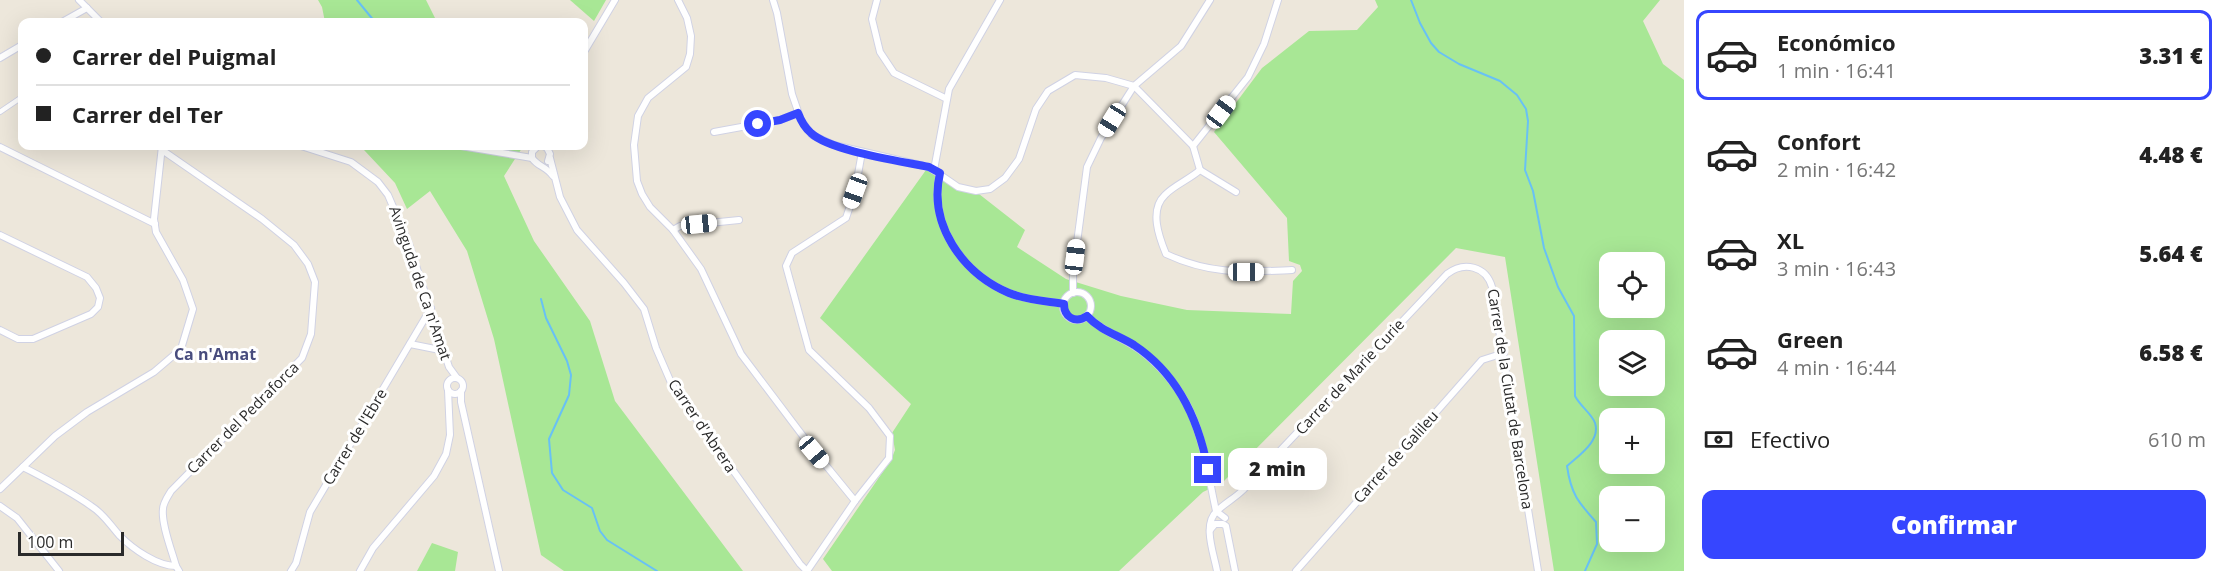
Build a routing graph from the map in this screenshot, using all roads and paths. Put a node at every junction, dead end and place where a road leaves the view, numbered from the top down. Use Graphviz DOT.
graph roads {
  1 [pos="79,0"];
  2 [pos="615,0"];
  3 [pos="678,0"];
  4 [pos="773,0"];
  5 [pos="877,0"];
  6 [pos="1000,0"];
  7 [pos="1210,0"];
  8 [pos="1278,0"];
  9 [pos="87,8"];
  10 [pos="69,18"];
  11 [pos="97,18"];
  12 [pos="588,45"];
  13 [pos="18,47"];
  14 [pos="0,58"];
  15 [pos="1134,86"];
  16 [pos="947,99"];
  17 [pos="18,101"];
  18 [pos="0,112"];
  19 [pos="798,113"];
  20 [pos="714,132"];
  21 [pos="1193,146"];
  22 [pos="0,147"];
  23 [pos="162,150"];
  24 [pos="165,150"];
  25 [pos="314,150"];
  26 [pos="485,150"];
  27 [pos="535,150"];
  28 [pos="550,150"];
  29 [pos="862,152"];
  30 [pos="532,158"];
  31 [pos="550,158"];
  32 [pos="539,164"];
  33 [pos="1200,170"];
  34 [pos="937,171"];
  35 [pos="556,182"];
  36 [pos="1236,192"];
  37 [pos="739,220"];
  38 [pos="155,224"];
  39 [pos="673,230"];
  40 [pos="0,236"];
  41 [pos="1292,270"];
  42 [pos="1445,277"];
  43 [pos="1073,293"];
  44 [pos="1064,304"];
  45 [pos="431,308"];
  46 [pos="1087,316"];
  47 [pos="0,330"];
  48 [pos="410,344"];
  49 [pos="445,351"];
  50 [pos="1504,353"];
  51 [pos="449,367"];
  52 [pos="457,378"];
  53 [pos="449,380"];
  54 [pos="461,391"];
  55 [pos="451,392"];
  56 [pos="461,402"];
  57 [pos="23,466"];
  58 [pos="0,489"];
  59 [pos="855,501"];
  60 [pos="1230,502"];
  61 [pos="0,506"];
  62 [pos="1216,511"];
  63 [pos="1225,518"];
  64 [pos="1226,526"];
  65 [pos="1210,530"];
  66 [pos="177,568"];
  67 [pos="59,571"];
  68 [pos="291,571"];
  69 [pos="360,571"];
  70 [pos="499,571"];
  71 [pos="807,571"];
  72 [pos="1217,571"];
  73 [pos="1235,571"];
  74 [pos="1296,571"];
  75 [pos="1538,571"];
  1 -- 9 [label="street"];
  2 -- 12 [label="street"];
  3 -- 39 [label="street"];
  4 -- 19 [label="street"];
  5 -- 16 [label="street"];
  6 -- 16 [label="street"];
  7 -- 15 [label="street"];
  8 -- 21 [label="street"];
  9 -- 10 [label="street"];
  9 -- 11 [label="street"];
  13 -- 14 [label="street"];
  15 -- 21 [label="street"];
  15 -- 34 [label="street"];
  15 -- 43 [label="street"];
  16 -- 34 [label="street"];
  17 -- 18 [label="street"];
  19 -- 20 [label="street"];
  19 -- 29 [label="street"];
  21 -- 33 [label="street"];
  22 -- 38 [label="street"];
  23 -- 38 [label="street"];
  24 -- 66 [label="street, Carrer del Pedraforca"];
  25 -- 45 [label="street, Avinguda de Ca n'Amat"];
  26 -- 30 [label="street"];
  27 -- 30 [label="street"];
  28 -- 31 [label="street, Carrer d'Abrera"];
  29 -- 34 [label="street"];
  29 -- 59 [label="street"];
  30 -- 32 [label="street, Carrer d'Abrera"];
  31 -- 32 [label="street"];
  31 -- 35 [label="street, Carrer d'Abrera"];
  32 -- 35 [label="street, Carrer d'Abrera"];
  33 -- 36 [label="street"];
  33 -- 41 [label="street"];
  34 -- 44 [label="street"];
  35 -- 71 [label="street, Carrer d'Abrera"];
  37 -- 39 [label="street"];
  38 -- 57 [label="street"];
  39 -- 59 [label="street"];
  40 -- 47 [label="street"];
  42 -- 50 [label="street, Carrer de la Ciutat de Barcelona"];
  42 -- 60 [label="street, Carrer de Marie Curie"];
  43 -- 44 [label="street"];
  43 -- 46 [label="street"];
  44 -- 46 [label="street"];
  45 -- 48 [label="street, Carrer de l'Ebre"];
  45 -- 49 [label="street, Avinguda de Ca n'Amat"];
  46 -- 62 [label="street"];
  48 -- 49 [label="street"];
  48 -- 68 [label="street, Carrer de l'Ebre"];
  49 -- 51 [label="street, Avinguda de Ca n'Amat"];
  50 -- 74 [label="street, Carrer de Galileu"];
  50 -- 75 [label="street, Carrer de la Ciutat de Barcelona"];
  51 -- 52 [label="street, Avinguda de Ca n'Amat"];
  51 -- 53 [label="street, Avinguda de Ca n'Amat"];
  52 -- 53 [label="street"];
  52 -- 54 [label="street, Avinguda de Ca n'Amat"];
  53 -- 55 [label="street, Avinguda de Ca n'Amat"];
  54 -- 55 [label="street"];
  54 -- 56 [label="street"];
  55 -- 56 [label="street"];
  55 -- 69 [label="street, Avinguda de Ca n'Amat"];
  56 -- 70 [label="street"];
  57 -- 58 [label="street"];
  57 -- 66 [label="street"];
  59 -- 71 [label="street"];
  60 -- 62 [label="street, Carrer de Marie Curie"];
  60 -- 63 [label="street, Carrer de Marie Curie"];
  61 -- 67 [label="street"];
  62 -- 63 [label="street"];
  62 -- 65 [label="street"];
  63 -- 64 [label="street, Carrer de Marie Curie"];
  64 -- 65 [label="street"];
  64 -- 73 [label="street, Carrer de Marie Curie"];
  65 -- 72 [label="street"];
}
